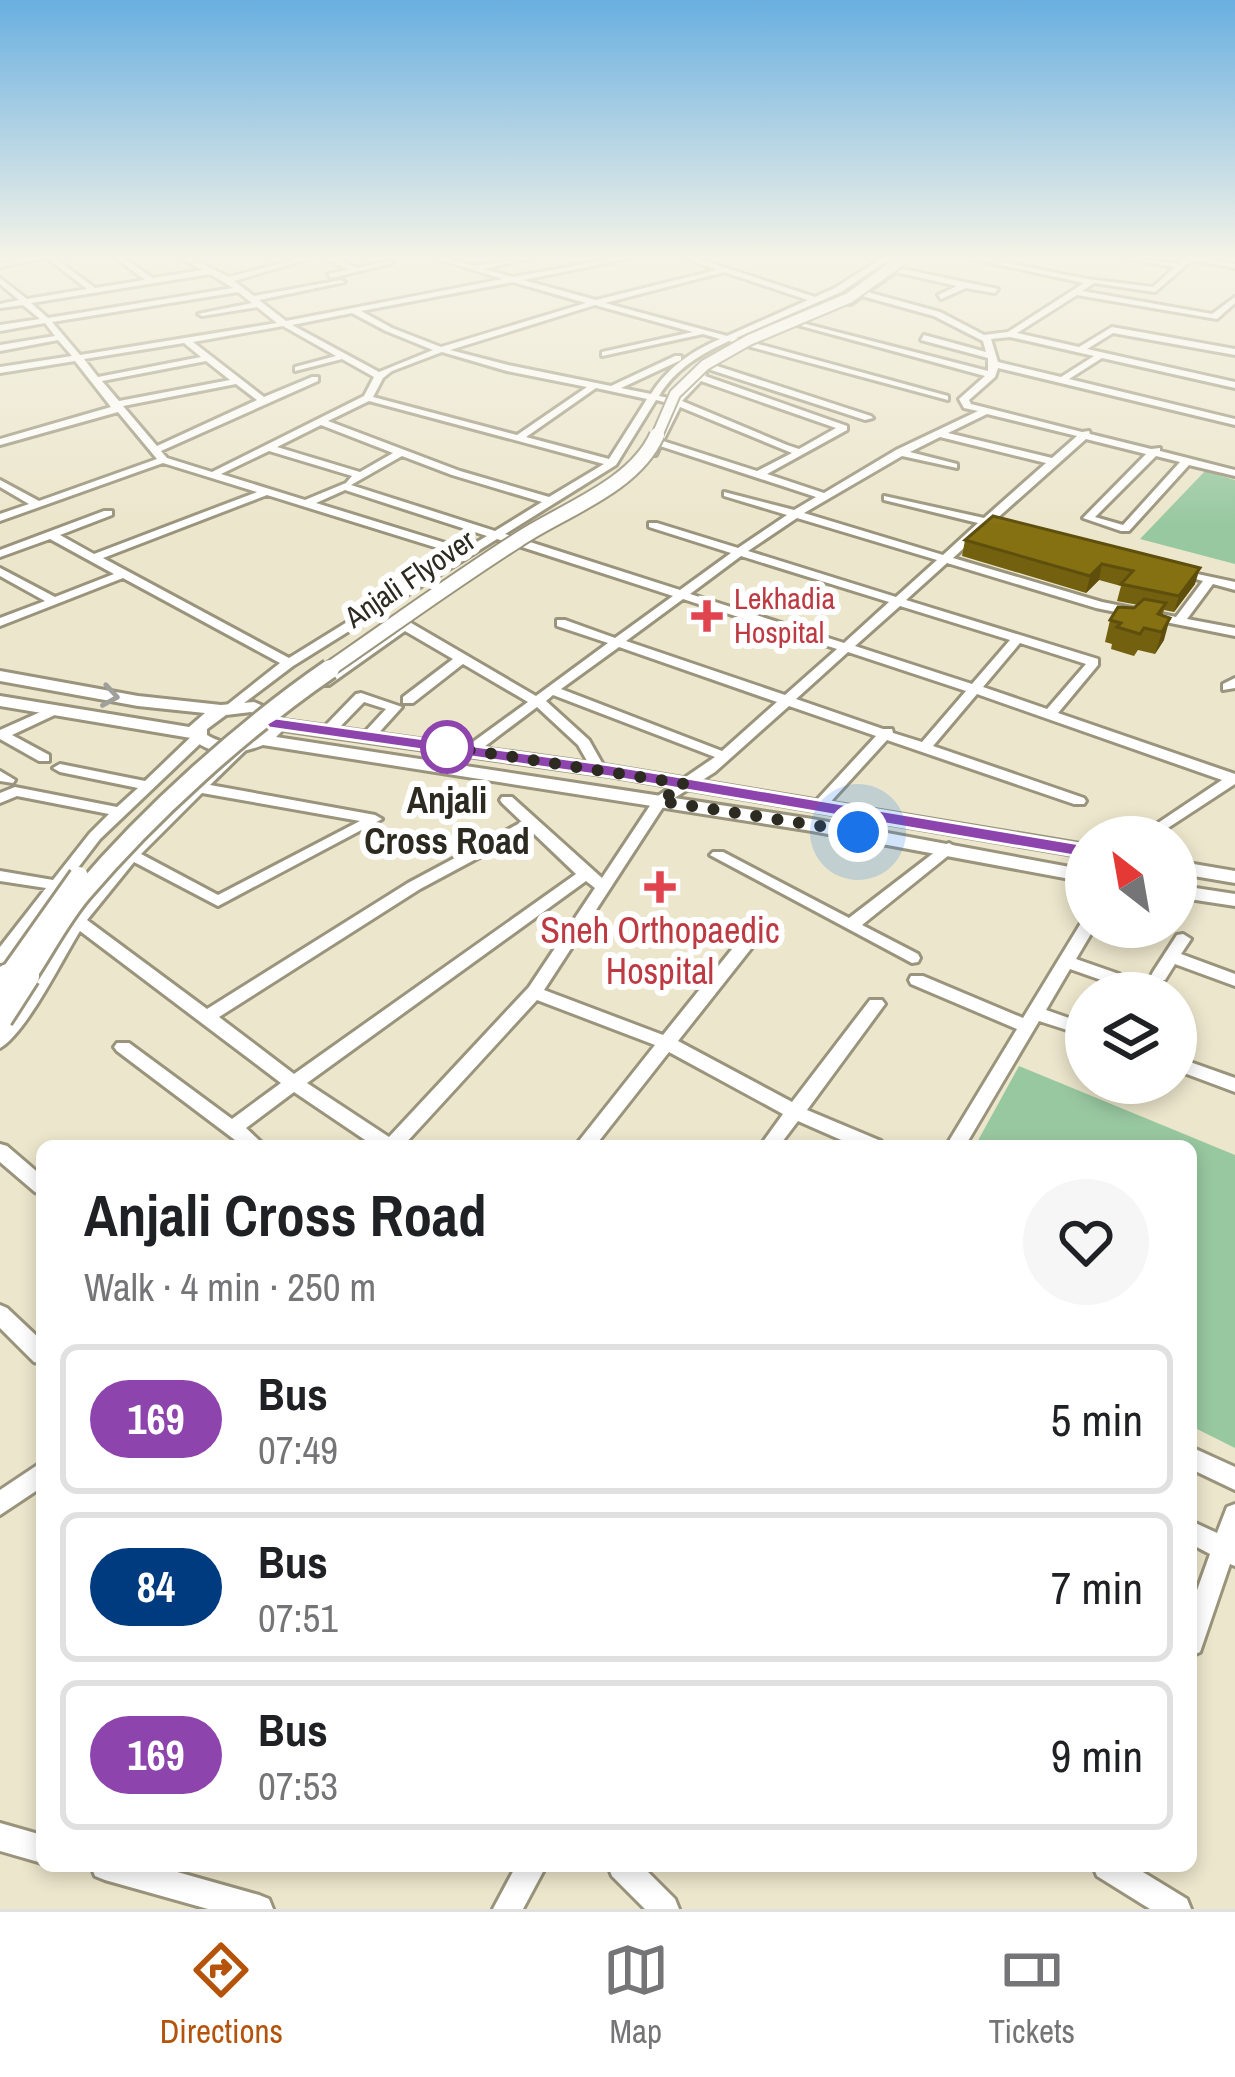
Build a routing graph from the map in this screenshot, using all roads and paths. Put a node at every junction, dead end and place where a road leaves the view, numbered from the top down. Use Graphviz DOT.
graph roads {
  1 [pos="69,347"];
  2 [pos="142,347"];
  3 [pos="194,347"];
  4 [pos="324,347"];
  5 [pos="430,347"];
  6 [pos="449,347"];
  7 [pos="636,347"];
  8 [pos="702,347"];
  9 [pos="709,347"];
  10 [pos="726,347"];
  11 [pos="736,347"];
  12 [pos="746,347"];
  13 [pos="767,347"];
  14 [pos="908,347"];
  15 [pos="947,347"];
  16 [pos="986,347"];
  17 [pos="1062,347"];
  18 [pos="1084,347"];
  19 [pos="440,350"];
  20 [pos="1078,351"];
  21 [pos="605,354"];
  22 [pos="1099,356"];
  23 [pos="341,357"];
  24 [pos="76,358"];
  25 [pos="208,358"];
  26 [pos="993,365"];
  27 [pos="711,367"];
  28 [pos="298,369"];
  29 [pos="0,370"];
  30 [pos="1161,370"];
  31 [pos="380,376"];
  32 [pos="698,377"];
  33 [pos="315,379"];
  34 [pos="94,380"];
  35 [pos="1060,381"];
  36 [pos="238,382"];
  37 [pos="1235,385"];
  38 [pos="592,387"];
  39 [pos="609,391"];
  40 [pos="650,397"];
  41 [pos="368,398"];
  42 [pos="945,398"];
  43 [pos="1129,398"];
  44 [pos="263,401"];
  45 [pos="677,403"];
  46 [pos="114,407"];
  47 [pos="986,411"];
  48 [pos="868,418"];
  49 [pos="1235,422"];
  50 [pos="323,423"];
  51 [pos="936,433"];
  52 [pos="1086,433"];
  53 [pos="520,437"];
  54 [pos="0,442"];
  55 [pos="660,443"];
  56 [pos="271,448"];
  57 [pos="1156,450"];
  58 [pos="401,452"];
  59 [pos="900,452"];
  60 [pos="800,453"];
  61 [pos="158,455"];
  62 [pos="1188,460"];
  63 [pos="1054,462"];
  64 [pos="612,463"];
  65 [pos="953,466"];
  66 [pos="216,473"];
  67 [pos="1235,473"];
  68 [pos="758,475"];
  69 [pos="359,476"];
  70 [pos="0,483"];
  71 [pos="344,486"];
  72 [pos="269,490"];
  73 [pos="728,494"];
  74 [pos="824,496"];
  75 [pos="888,498"];
  76 [pos="550,501"];
  77 [pos="308,502"];
  78 [pos="39,505"];
  79 [pos="108,513"];
  80 [pos="794,514"];
  81 [pos="0,518"];
  82 [pos="989,522"];
  83 [pos="653,525"];
  84 [pos="1012,528"];
  85 [pos="496,534"];
  86 [pos="52,536"];
  87 [pos="524,542"];
  88 [pos="466,553"];
  89 [pos="0,554"];
  90 [pos="740,554"];
  91 [pos="93,558"];
  92 [pos="944,560"];
  93 [pos="1165,568"];
  94 [pos="0,571"];
  95 [pos="124,574"];
  96 [pos="1210,580"];
  97 [pos="1235,586"];
  98 [pos="683,595"];
  99 [pos="54,601"];
  100 [pos="898,602"];
  101 [pos="0,622"];
  102 [pos="1178,622"];
  103 [pos="562,623"];
  104 [pos="404,625"];
  105 [pos="1235,632"];
  106 [pos="1017,638"];
  107 [pos="617,641"];
  108 [pos="846,648"];
  109 [pos="461,659"];
  110 [pos="289,663"];
  111 [pos="0,676"];
  112 [pos="973,689"];
  113 [pos="551,690"];
  114 [pos="408,700"];
  115 [pos="788,700"];
  116 [pos="0,701"];
  117 [pos="532,701"];
  118 [pos="226,709"];
  119 [pos="54,710"];
  120 [pos="1050,714"];
  121 [pos="275,721"];
  122 [pos="330,729"];
  123 [pos="887,732"];
  124 [pos="0,735"];
  125 [pos="198,735"];
  126 [pos="369,735"];
  127 [pos="262,740"];
  128 [pos="926,746"];
  129 [pos="242,747"];
  130 [pos="471,750"];
  131 [pos="724,756"];
  132 [pos="44,758"];
  133 [pos="60,768"];
  134 [pos="599,770"];
  135 [pos="94,775"];
  136 [pos="1235,779"];
  137 [pos="685,784"];
  138 [pos="146,785"];
  139 [pos="200,788"];
  140 [pos="73,794"];
  141 [pos="0,799"];
  142 [pos="507,800"];
  143 [pos="660,801"];
  144 [pos="1079,801"];
  145 [pos="819,806"];
  146 [pos="119,812"];
  147 [pos="1177,816"];
  148 [pos="531,823"];
  149 [pos="1065,847"];
  150 [pos="949,848"];
  151 [pos="132,855"];
  152 [pos="718,855"];
  153 [pos="1197,871"];
  154 [pos="1065,872"];
  155 [pos="586,874"];
  156 [pos="0,876"];
  157 [pos="1235,877"];
  158 [pos="56,885"];
  159 [pos="604,887"];
  160 [pos="1197,894"];
  161 [pos="1235,900"];
  162 [pos="79,922"];
  163 [pos="852,924"];
  164 [pos="759,927"];
  165 [pos="1074,948"];
  166 [pos="1178,948"];
  167 [pos="1172,957"];
  168 [pos="0,958"];
  169 [pos="912,958"];
  170 [pos="1066,961"];
  171 [pos="1096,972"];
  172 [pos="1162,972"];
  173 [pos="917,980"];
  174 [pos="1235,980"];
  175 [pos="0,988"];
  176 [pos="533,992"];
  177 [pos="876,1004"];
  178 [pos="207,1017"];
  179 [pos="0,1018"];
  180 [pos="1030,1019"];
  181 [pos="1065,1026"];
  182 [pos="0,1042"];
  183 [pos="669,1045"];
  184 [pos="124,1047"];
  185 [pos="1197,1071"];
  186 [pos="294,1083"];
  187 [pos="1235,1085"];
  188 [pos="794,1112"];
  189 [pos="233,1128"];
  190 [pos="248,1140"];
  191 [pos="391,1140"];
  192 [pos="402,1140"];
  193 [pos="589,1140"];
  194 [pos="773,1140"];
  195 [pos="860,1140"];
  196 [pos="959,1140"];
  197 [pos="0,1151"];
  198 [pos="36,1182"];
  199 [pos="0,1314"];
  200 [pos="36,1349"];
  201 [pos="1197,1461"];
  202 [pos="36,1477"];
  203 [pos="1235,1478"];
  204 [pos="0,1504"];
  205 [pos="1235,1516"];
  206 [pos="1197,1535"];
  207 [pos="1229,1551"];
  208 [pos="1197,1628"];
  209 [pos="0,1837"];
  210 [pos="36,1847"];
  211 [pos="126,1872"];
  212 [pos="529,1872"];
  213 [pos="628,1872"];
  214 [pos="1119,1872"];
  215 [pos="259,1909"];
  216 [pos="507,1909"];
  217 [pos="665,1909"];
  218 [pos="1178,1909"];
  1 -- 24 [label="street"];
  2 -- 24 [label="street"];
  3 -- 25 [label="street"];
  4 -- 23 [label="street"];
  5 -- 19 [label="street"];
  6 -- 19 [label="street"];
  7 -- 21 [label="street"];
  8 -- 39 [label="street"];
  9 -- 40 [label="street"];
  10 -- 175 [label="main road, Anjali Flyover, bridge"];
  11 -- 179 [label="main road, Anjali Flyover, bridge"];
  12 -- 27 [label="street"];
  13 -- 42 [label="street"];
  14 -- 26 [label="street"];
  15 -- 26 [label="street"];
  16 -- 26 [label="street"];
  17 -- 20 [label="street"];
  18 -- 20 [label="street"];
  19 -- 31 [label="street"];
  19 -- 38 [label="street"];
  20 -- 22 [label="street"];
  22 -- 30 [label="street"];
  22 -- 35 [label="street"];
  23 -- 28 [label="street"];
  23 -- 31 [label="street"];
  24 -- 29 [label="street"];
  24 -- 34 [label="street"];
  25 -- 34 [label="street"];
  25 -- 36 [label="street"];
  26 -- 35 [label="street"];
  26 -- 47 [label="street"];
  27 -- 32 [label="street"];
  27 -- 48 [label="street"];
  30 -- 37 [label="street"];
  30 -- 43 [label="street"];
  31 -- 41 [label="street"];
  32 -- 45 [label="street"];
  32 -- 60 [label="street"];
  33 -- 44 [label="street"];
  34 -- 46 [label="street"];
  35 -- 43 [label="street"];
  36 -- 44 [label="street"];
  36 -- 46 [label="street"];
  38 -- 39 [label="street"];
  38 -- 53 [label="street"];
  39 -- 40 [label="street"];
  40 -- 45 [label="street"];
  40 -- 64 [label="street"];
  41 -- 50 [label="street"];
  41 -- 53 [label="street"];
  43 -- 49 [label="street"];
  44 -- 61 [label="street"];
  45 -- 55 [label="street"];
  45 -- 60 [label="street"];
  46 -- 54 [label="street"];
  46 -- 61 [label="street"];
  47 -- 51 [label="street"];
  47 -- 52 [label="street"];
  50 -- 56 [label="street"];
  50 -- 58 [label="street"];
  51 -- 59 [label="street"];
  51 -- 63 [label="street"];
  52 -- 57 [label="street"];
  52 -- 63 [label="street"];
  53 -- 64 [label="street"];
  55 -- 68 [label="street"];
  55 -- 87 [label="street"];
  56 -- 66 [label="street"];
  56 -- 69 [label="street"];
  57 -- 62 [label="street"];
  57 -- 62 [label="street"];
  58 -- 69 [label="street"];
  58 -- 76 [label="street"];
  59 -- 65 [label="street"];
  59 -- 74 [label="street"];
  60 -- 68 [label="street"];
  61 -- 66 [label="street"];
  61 -- 78 [label="street"];
  62 -- 67 [label="street"];
  63 -- 82 [label="street"];
  64 -- 76 [label="street"];
  66 -- 72 [label="street"];
  68 -- 74 [label="street"];
  69 -- 71 [label="street"];
  70 -- 78 [label="street"];
  71 -- 77 [label="street"];
  71 -- 85 [label="street"];
  72 -- 77 [label="street"];
  72 -- 91 [label="street"];
  73 -- 80 [label="street"];
  74 -- 80 [label="street"];
  75 -- 82 [label="street"];
  76 -- 85 [label="street"];
  77 -- 88 [label="street"];
  78 -- 81 [label="street"];
  79 -- 86 [label="street"];
  80 -- 90 [label="street"];
  80 -- 92 [label="street"];
  82 -- 84 [label="street"];
  82 -- 92 [label="street"];
  83 -- 90 [label="street"];
  85 -- 87 [label="street"];
  85 -- 88 [label="street"];
  86 -- 89 [label="street"];
  86 -- 91 [label="street"];
  87 -- 98 [label="street"];
  87 -- 104 [label="street"];
  88 -- 110 [label="street"];
  90 -- 98 [label="street"];
  90 -- 100 [label="street"];
  91 -- 95 [label="street"];
  92 -- 100 [label="street"];
  92 -- 102 [label="street"];
  93 -- 96 [label="street"];
  94 -- 99 [label="street"];
  95 -- 99 [label="street"];
  95 -- 110 [label="street"];
  96 -- 97 [label="street"];
  96 -- 102 [label="street"];
  98 -- 107 [label="street"];
  98 -- 108 [label="street"];
  99 -- 101 [label="street"];
  100 -- 106 [label="street"];
  100 -- 108 [label="street"];
  102 -- 105 [label="street"];
  103 -- 107 [label="street"];
  104 -- 109 [label="street"];
  104 -- 121 [label="street"];
  106 -- 112 [label="street"];
  106 -- 120 [label="street"];
  107 -- 113 [label="street"];
  107 -- 115 [label="street"];
  108 -- 112 [label="street"];
  108 -- 115 [label="street"];
  109 -- 114 [label="street"];
  109 -- 117 [label="street"];
  110 -- 118 [label="street"];
  111 -- 118 [label="main road, one-way"];
  112 -- 120 [label="street"];
  112 -- 128 [label="street"];
  113 -- 117 [label="street"];
  113 -- 131 [label="street"];
  115 -- 123 [label="street"];
  115 -- 131 [label="street"];
  116 -- 119 [label="main road"];
  117 -- 130 [label="street"];
  117 -- 134 [label="street"];
  118 -- 121 [label="main road"];
  118 -- 125 [label="main road"];
  119 -- 124 [label="street"];
  119 -- 125 [label="main road"];
  120 -- 136 [label="street"];
  121 -- 122 [label="main road"];
  121 -- 127 [label="main road"];
  122 -- 126 [label="main road"];
  122 -- 126 [label="street"];
  123 -- 128 [label="street"];
  123 -- 145 [label="street"];
  124 -- 132 [label="street"];
  125 -- 129 [label="main road"];
  125 -- 138 [label="street"];
  126 -- 130 [label="main road"];
  127 -- 129 [label="main road"];
  127 -- 143 [label="main road"];
  128 -- 144 [label="street"];
  129 -- 139 [label="street"];
  130 -- 134 [label="main road"];
  131 -- 137 [label="street"];
  133 -- 135 [label="street"];
  134 -- 137 [label="main road"];
  135 -- 138 [label="street"];
  135 -- 140 [label="street"];
  136 -- 147 [label="street"];
  137 -- 143 [label="street"];
  137 -- 145 [label="main road"];
  138 -- 146 [label="street"];
  139 -- 151 [label="street"];
  139 -- 151 [label="street"];
  141 -- 146 [label="street"];
  142 -- 148 [label="street"];
  143 -- 150 [label="main road"];
  143 -- 159 [label="street"];
  145 -- 149 [label="main road"];
  146 -- 158 [label="street"];
  148 -- 155 [label="street"];
  148 -- 178 [label="street"];
  150 -- 154 [label="main road"];
  150 -- 163 [label="street"];
  151 -- 162 [label="street"];
  152 -- 163 [label="street"];
  153 -- 157 [label="main road"];
  155 -- 159 [label="street"];
  155 -- 186 [label="street"];
  156 -- 158 [label="street"];
  158 -- 168 [label="street"];
  159 -- 176 [label="street"];
  160 -- 161 [label="main road"];
  162 -- 178 [label="street"];
  162 -- 182 [label="street"];
  163 -- 169 [label="street"];
  164 -- 183 [label="street"];
  165 -- 170 [label="street"];
  166 -- 167 [label="street"];
  167 -- 172 [label="street"];
  167 -- 174 [label="street"];
  170 -- 171 [label="street"];
  170 -- 180 [label="street"];
  173 -- 180 [label="street"];
  176 -- 183 [label="street"];
  176 -- 192 [label="street"];
  177 -- 188 [label="street"];
  178 -- 186 [label="street"];
  180 -- 181 [label="street"];
  180 -- 196 [label="street"];
  183 -- 188 [label="street"];
  183 -- 193 [label="street"];
  184 -- 189 [label="street"];
  185 -- 187 [label="street"];
  186 -- 189 [label="street"];
  186 -- 191 [label="street"];
  188 -- 194 [label="street"];
  188 -- 195 [label="street"];
  189 -- 190 [label="street"];
  197 -- 198 [label="street"];
  199 -- 200 [label="street"];
  201 -- 203 [label="street"];
  202 -- 204 [label="street"];
  205 -- 207 [label="street"];
  206 -- 207 [label="street"];
  207 -- 208 [label="street"];
  209 -- 210 [label="street"];
  211 -- 215 [label="street"];
  212 -- 216 [label="street"];
  213 -- 217 [label="street"];
  214 -- 218 [label="street"];
}
